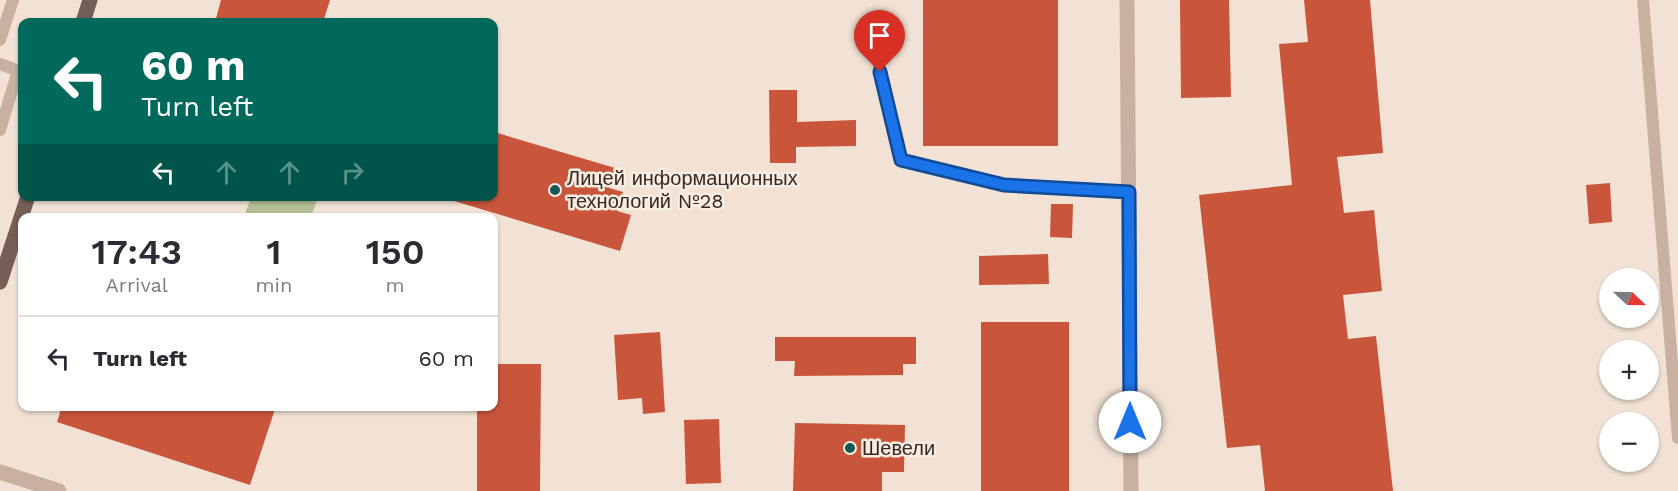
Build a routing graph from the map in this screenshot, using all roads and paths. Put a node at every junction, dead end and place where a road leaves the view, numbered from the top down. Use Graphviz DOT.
graph roads {
  1 [pos="13,0"];
  2 [pos="90,0"];
  3 [pos="1127,0"];
  4 [pos="1643,0"];
  5 [pos="84,18"];
  6 [pos="0,40"];
  7 [pos="875,49"];
  8 [pos="0,64"];
  9 [pos="18,71"];
  10 [pos="18,78"];
  11 [pos="0,130"];
  12 [pos="1129,192"];
  13 [pos="18,225"];
  14 [pos="0,282"];
  15 [pos="1678,438"];
  16 [pos="0,472"];
  17 [pos="59,491"];
  18 [pos="1131,491"];
  1 -- 6 [label="lane"];
  2 -- 5 [label="main road"];
  3 -- 12 [label="street"];
  4 -- 15 [label="lane"];
  7 -- 12 [label="lane"];
  8 -- 9 [label="lane"];
  10 -- 11 [label="lane"];
  12 -- 18 [label="street"];
  13 -- 14 [label="main road"];
  16 -- 17 [label="street"];
}
